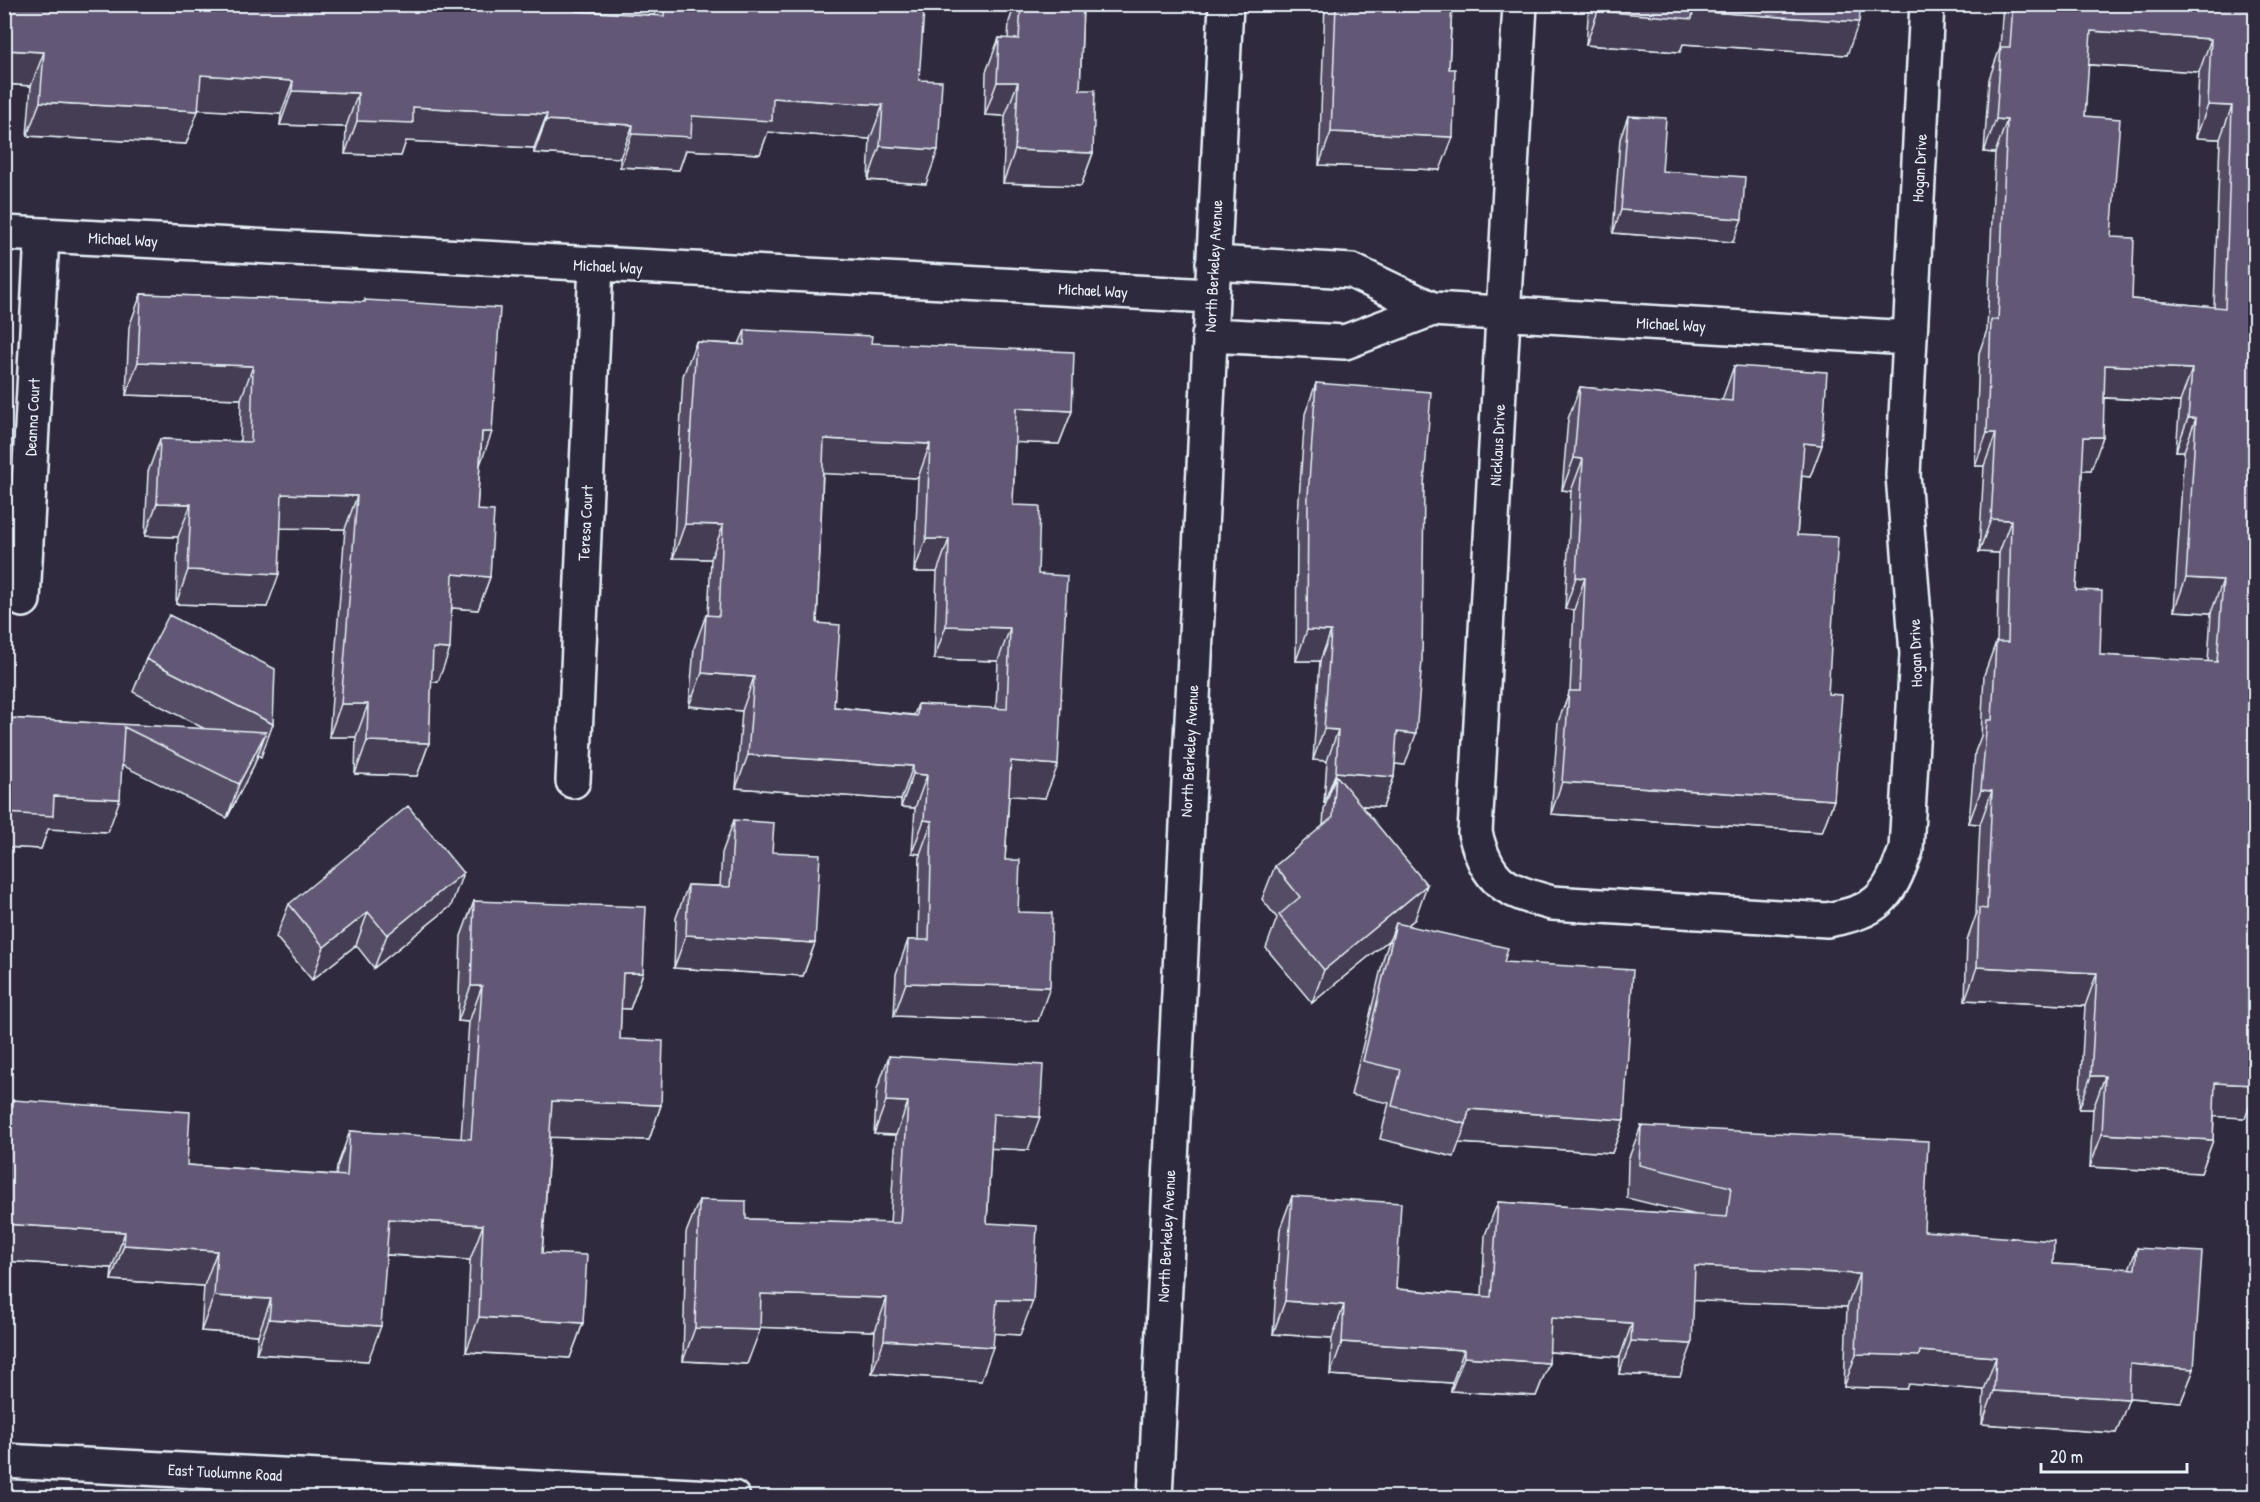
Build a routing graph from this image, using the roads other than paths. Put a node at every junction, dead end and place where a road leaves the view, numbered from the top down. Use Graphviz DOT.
graph roads {
  1 [pos="1226,4"];
  2 [pos="1520,4"];
  3 [pos="1928,4"];
  4 [pos="4,233"];
  5 [pos="42,235"];
  6 [pos="1213,263"];
  7 [pos="596,266"];
  8 [pos="1211,296"];
  9 [pos="1432,309"];
  10 [pos="1505,314"];
  11 [pos="1209,335"];
  12 [pos="1909,338"];
  13 [pos="22,600"];
  14 [pos="573,781"];
  15 [pos="1496,880"];
  16 [pos="4,1461"];
  17 [pos="733,1497"];
  18 [pos="1155,1497"];
  1 -- 6 [label="street, North Berkeley Avenue"];
  2 -- 10 [label="street, Nicklaus Drive"];
  3 -- 12 [label="street, Hogan Drive"];
  4 -- 5 [label="street, Michael Way"];
  5 -- 7 [label="street, Michael Way"];
  5 -- 13 [label="street, Deanna Court"];
  6 -- 8 [label="street, North Berkeley Avenue"];
  6 -- 9 [label="street, Michael Way"];
  7 -- 8 [label="street, Michael Way"];
  7 -- 14 [label="street, Teresa Court"];
  8 -- 11 [label="street, North Berkeley Avenue"];
  9 -- 10 [label="street, Michael Way"];
  9 -- 11 [label="street, Michael Way"];
  10 -- 12 [label="street, Michael Way"];
  10 -- 15 [label="street, Nicklaus Drive"];
  11 -- 18 [label="street, North Berkeley Avenue"];
  12 -- 15 [label="street, Hogan Drive"];
  16 -- 17 [label="street, East Tuolumne Road"];
}
